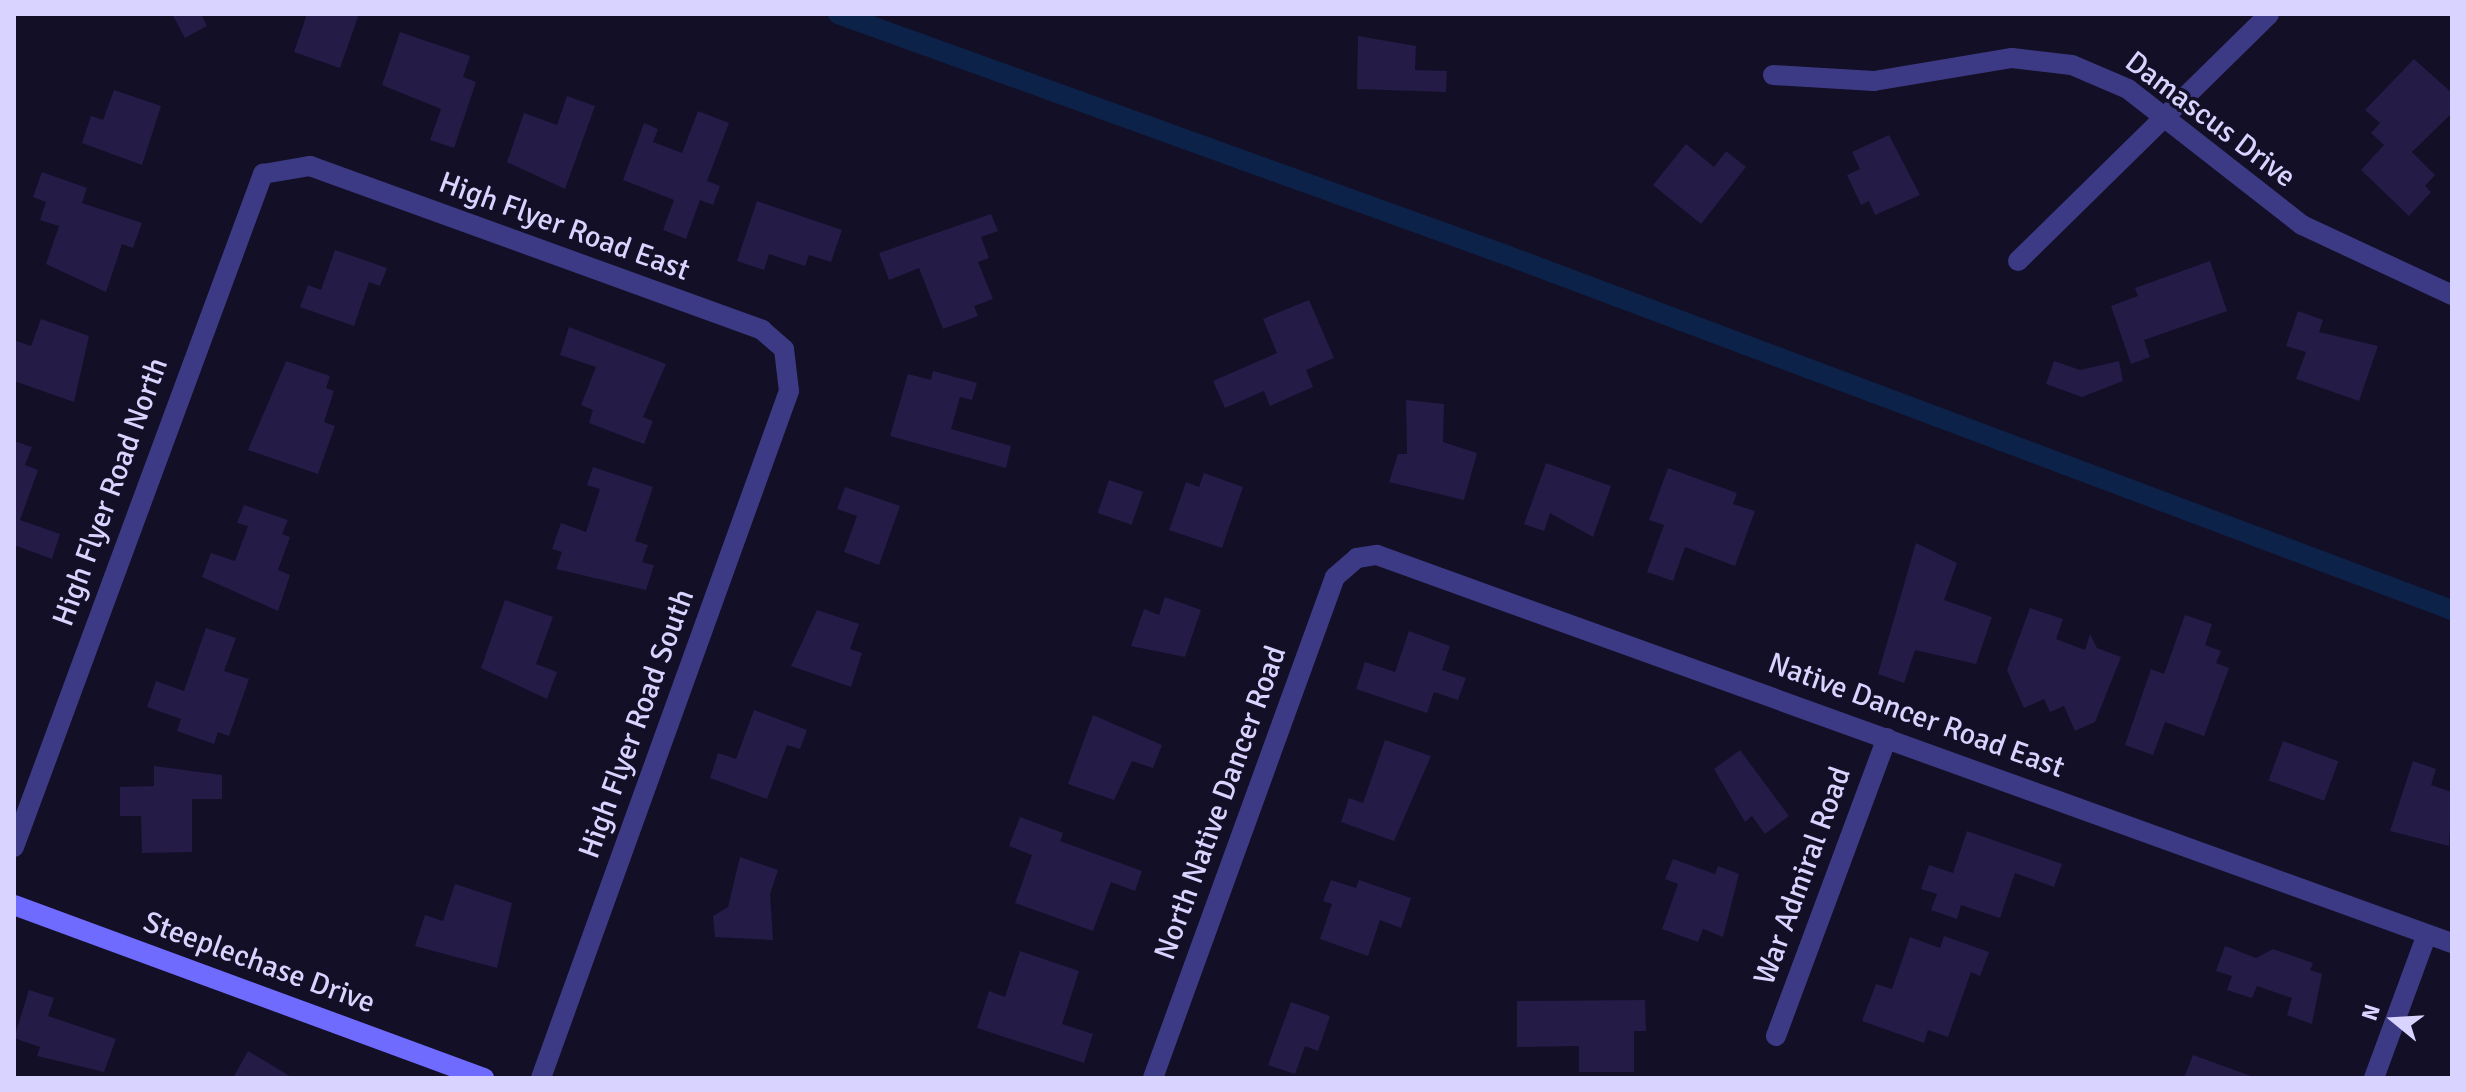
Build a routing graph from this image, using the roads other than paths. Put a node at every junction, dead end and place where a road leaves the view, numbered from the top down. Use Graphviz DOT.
graph roads {
  1 [pos="2269,14"];
  2 [pos="1773,75"];
  3 [pos="2164,117"];
  4 [pos="276,167"];
  5 [pos="2018,261"];
  6 [pos="2452,295"];
  7 [pos="789,391"];
  8 [pos="1357,558"];
  9 [pos="1887,738"];
  10 [pos="14,847"];
  11 [pos="14,905"];
  12 [pos="2427,934"];
  13 [pos="2452,943"];
  14 [pos="1776,1036"];
  15 [pos="484,1078"];
  16 [pos="541,1078"];
  17 [pos="1153,1078"];
  18 [pos="2374,1078"];
  1 -- 3 [label="street"];
  2 -- 3 [label="street, Damascus Drive"];
  3 -- 5 [label="street"];
  3 -- 6 [label="street, Damascus Drive"];
  4 -- 7 [label="street, High Flyer Road East"];
  4 -- 10 [label="street, High Flyer Road North"];
  7 -- 16 [label="street, High Flyer Road South"];
  8 -- 9 [label="street, Native Dancer Road East"];
  8 -- 17 [label="street, North Native Dancer Road"];
  9 -- 12 [label="street, Native Dancer Road East"];
  9 -- 14 [label="street, War Admiral Road"];
  11 -- 15 [label="street, Steeplechase Drive"];
  12 -- 13 [label="street, Native Dancer Road East"];
  12 -- 18 [label="street"];
}
